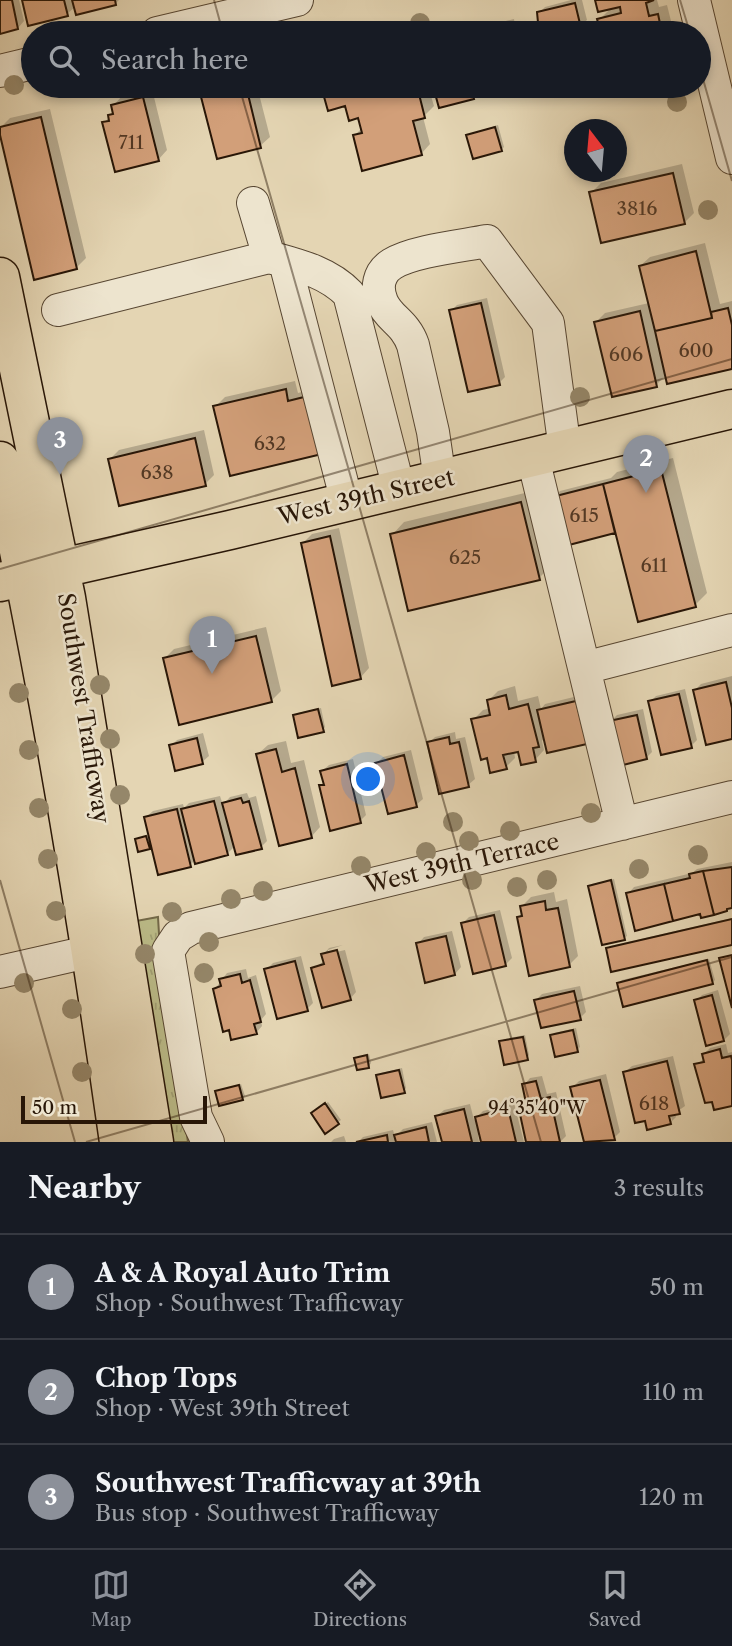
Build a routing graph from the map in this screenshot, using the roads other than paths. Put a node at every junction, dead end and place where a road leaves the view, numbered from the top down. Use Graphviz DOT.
graph roads {
  1 [pos="297,0"];
  2 [pos="694,0"];
  3 [pos="208,21"];
  4 [pos="699,21"];
  5 [pos="21,66"];
  6 [pos="0,71"];
  7 [pos="711,71"];
  8 [pos="732,158"];
  9 [pos="253,203"];
  10 [pos="277,260"];
  11 [pos="0,277"];
  12 [pos="58,310"];
  13 [pos="732,409"];
  14 [pos="549,454"];
  15 [pos="0,461"];
  16 [pos="440,480"];
  17 [pos="399,489"];
  18 [pos="347,502"];
  19 [pos="29,576"];
  20 [pos="732,630"];
  21 [pos="584,668"];
  22 [pos="732,797"];
  23 [pos="622,824"];
  24 [pos="92,951"];
  25 [pos="0,972"];
  26 [pos="119,1142"];
  27 [pos="154,1142"];
  28 [pos="208,1142"];
  1 -- 3 [label="street"];
  2 -- 4 [label="street"];
  5 -- 6 [label="street"];
  7 -- 8 [label="street"];
  9 -- 10 [label="street"];
  10 -- 12 [label="street"];
  10 -- 17 [label="street"];
  10 -- 18 [label="street"];
  11 -- 19 [label="main road, Southwest Trafficway"];
  13 -- 14 [label="main road, West 39th Street"];
  14 -- 16 [label="main road, West 39th Street"];
  14 -- 16 [label="street"];
  14 -- 21 [label="street"];
  15 -- 19 [label="main road, Southwest Trafficway"];
  16 -- 17 [label="main road, West 39th Street"];
  17 -- 18 [label="main road, West 39th Street"];
  18 -- 19 [label="main road, West 39th Street"];
  19 -- 24 [label="main road, Southwest Trafficway"];
  19 -- 27 [label="main road, Southwest Trafficway"];
  20 -- 21 [label="street"];
  21 -- 23 [label="street"];
  22 -- 23 [label="street, West 39th Terrace"];
  23 -- 28 [label="street, West 39th Terrace"];
  24 -- 25 [label="street"];
  24 -- 26 [label="main road, Southwest Trafficway"];
}
